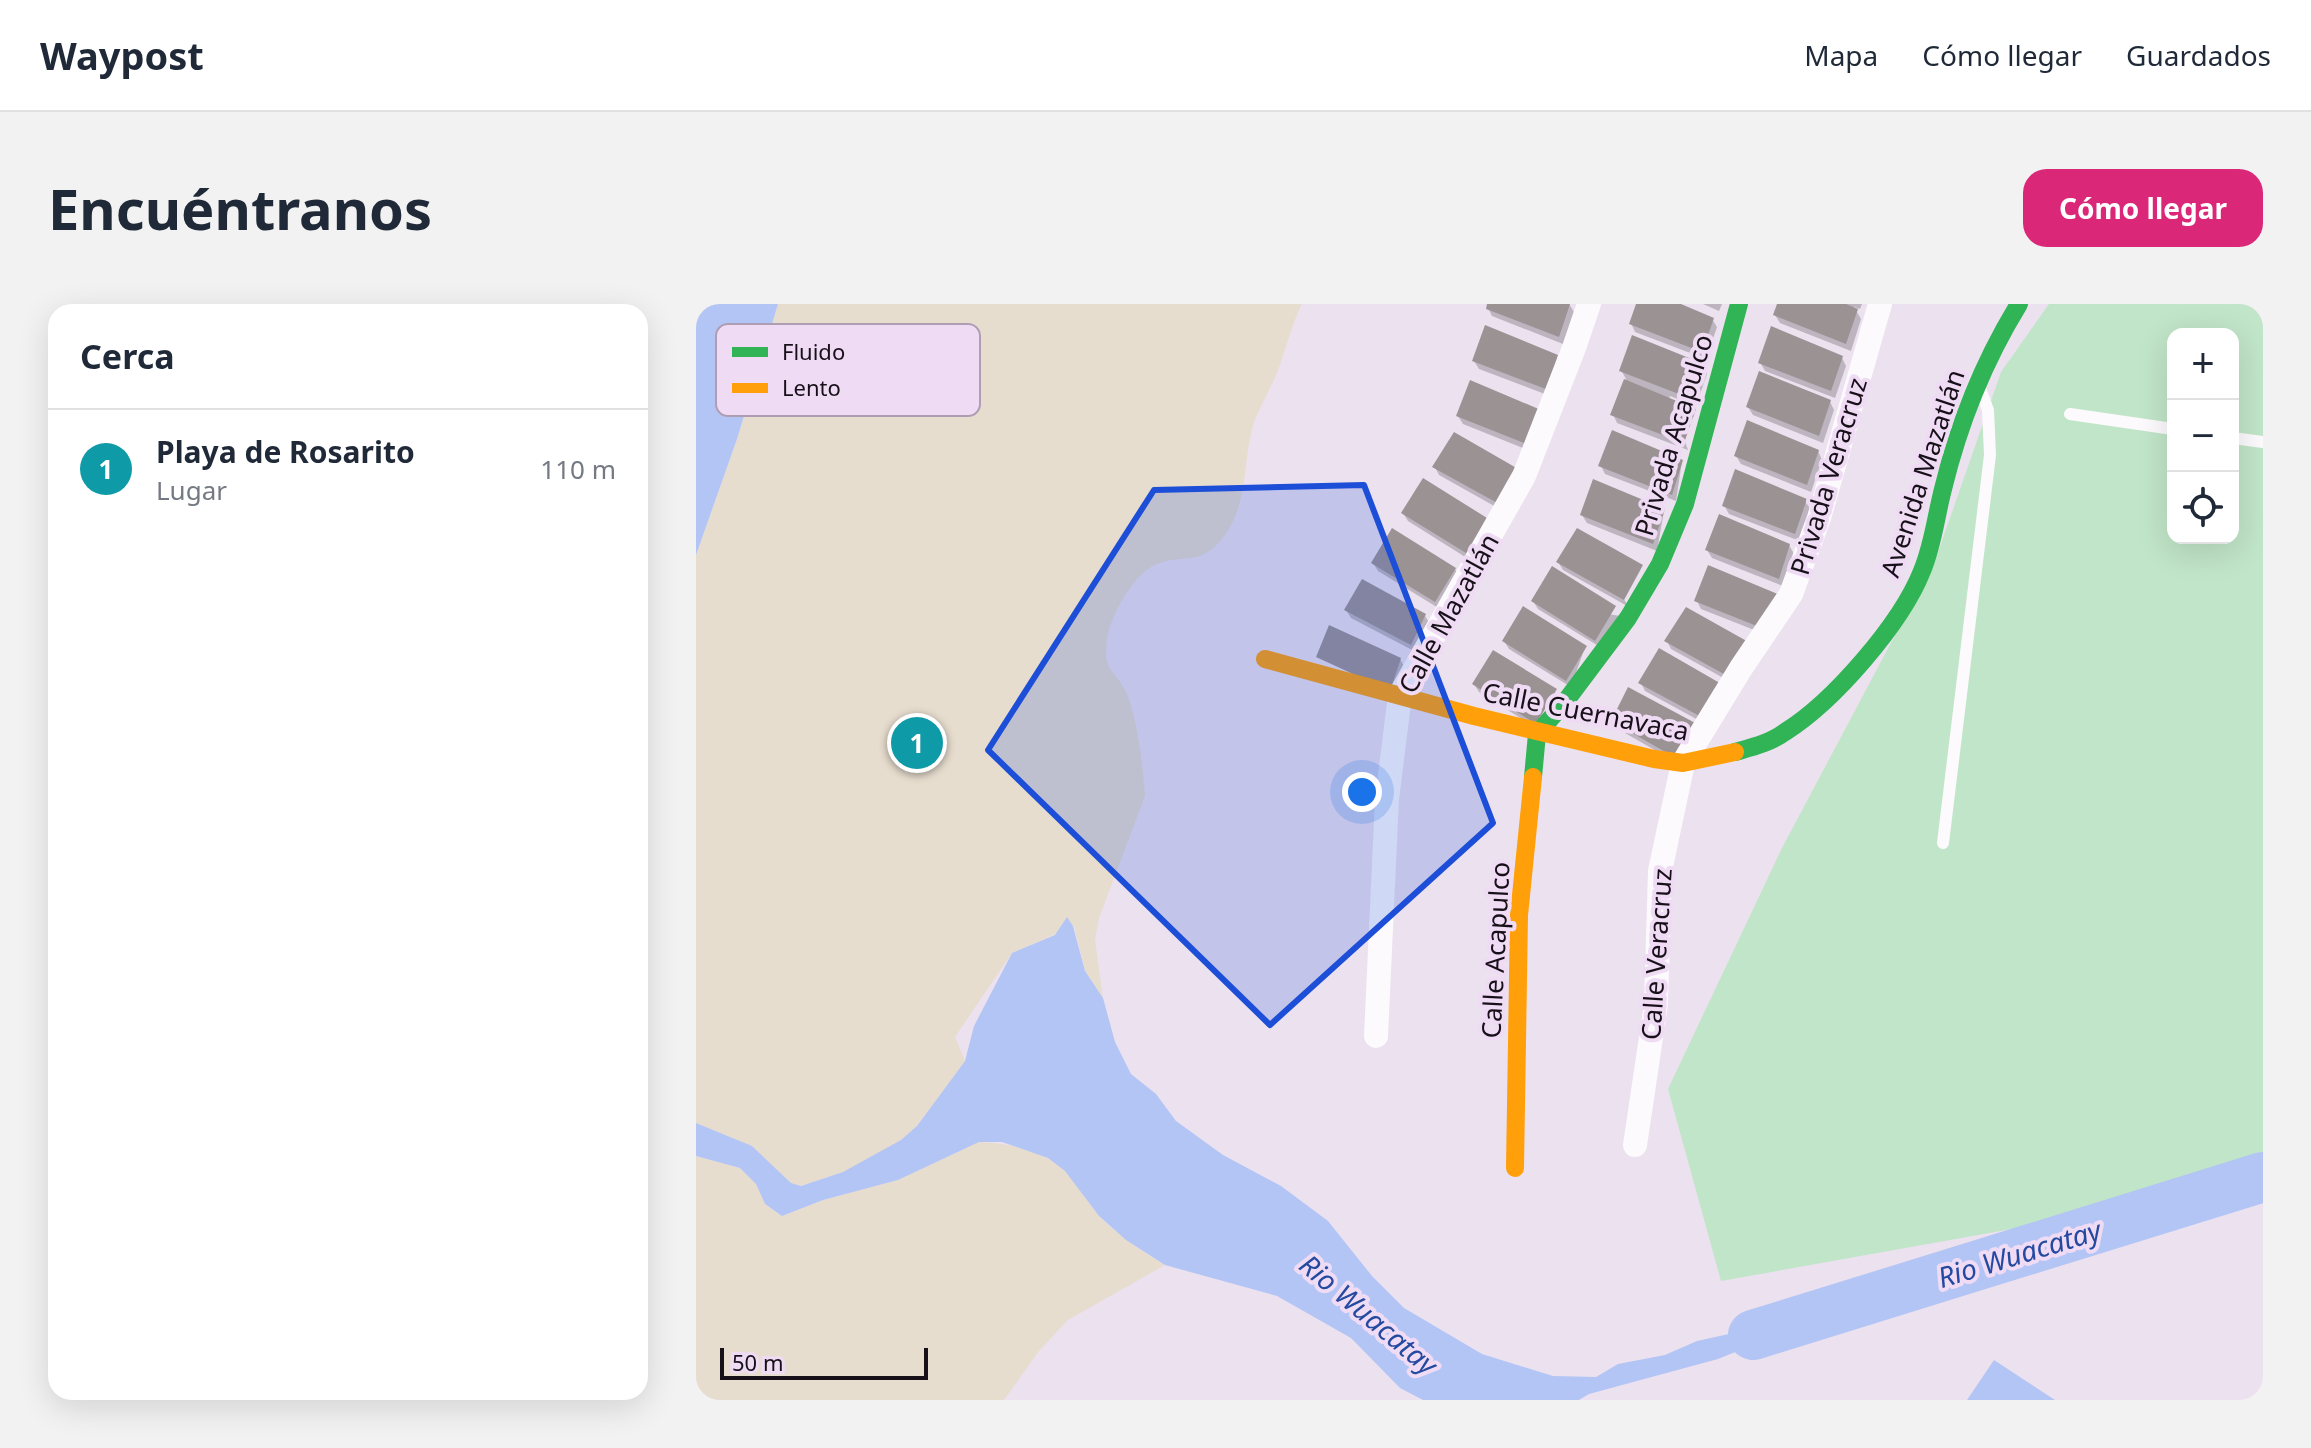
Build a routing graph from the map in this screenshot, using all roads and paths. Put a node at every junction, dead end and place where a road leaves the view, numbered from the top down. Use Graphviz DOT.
graph roads {
  1 [pos="1589,304"];
  2 [pos="1739,304"];
  3 [pos="1880,304"];
  4 [pos="2019,304"];
  5 [pos="1976,381"];
  6 [pos="2070,414"];
  7 [pos="2167,428"];
  8 [pos="2239,439"];
  9 [pos="2263,442"];
  10 [pos="1898,616"];
  11 [pos="1265,659"];
  12 [pos="1400,695"];
  13 [pos="1537,734"];
  14 [pos="1683,763"];
  15 [pos="1943,843"];
  16 [pos="1376,1036"];
  17 [pos="1635,1145"];
  18 [pos="1515,1168"];
  1 -- 12 [label="street, Calle Mazatlán"];
  2 -- 13 [label="street, Privada Acapulco"];
  3 -- 14 [label="street, Privada Veracruz"];
  4 -- 5 [label="street, Avenida Mazatlán"];
  5 -- 10 [label="street, Avenida Mazatlán"];
  5 -- 15 [label="lane"];
  6 -- 7 [label="lane"];
  8 -- 9 [label="lane"];
  10 -- 14 [label="street, Calle Cuernavaca"];
  11 -- 12 [label="street, Calle Cuernavaca"];
  12 -- 13 [label="street, Calle Cuernavaca"];
  12 -- 16 [label="street, Calle Mazatlán"];
  13 -- 14 [label="street, Calle Cuernavaca"];
  13 -- 18 [label="street, Calle Acapulco"];
  14 -- 17 [label="street, Calle Veracruz"];
}
